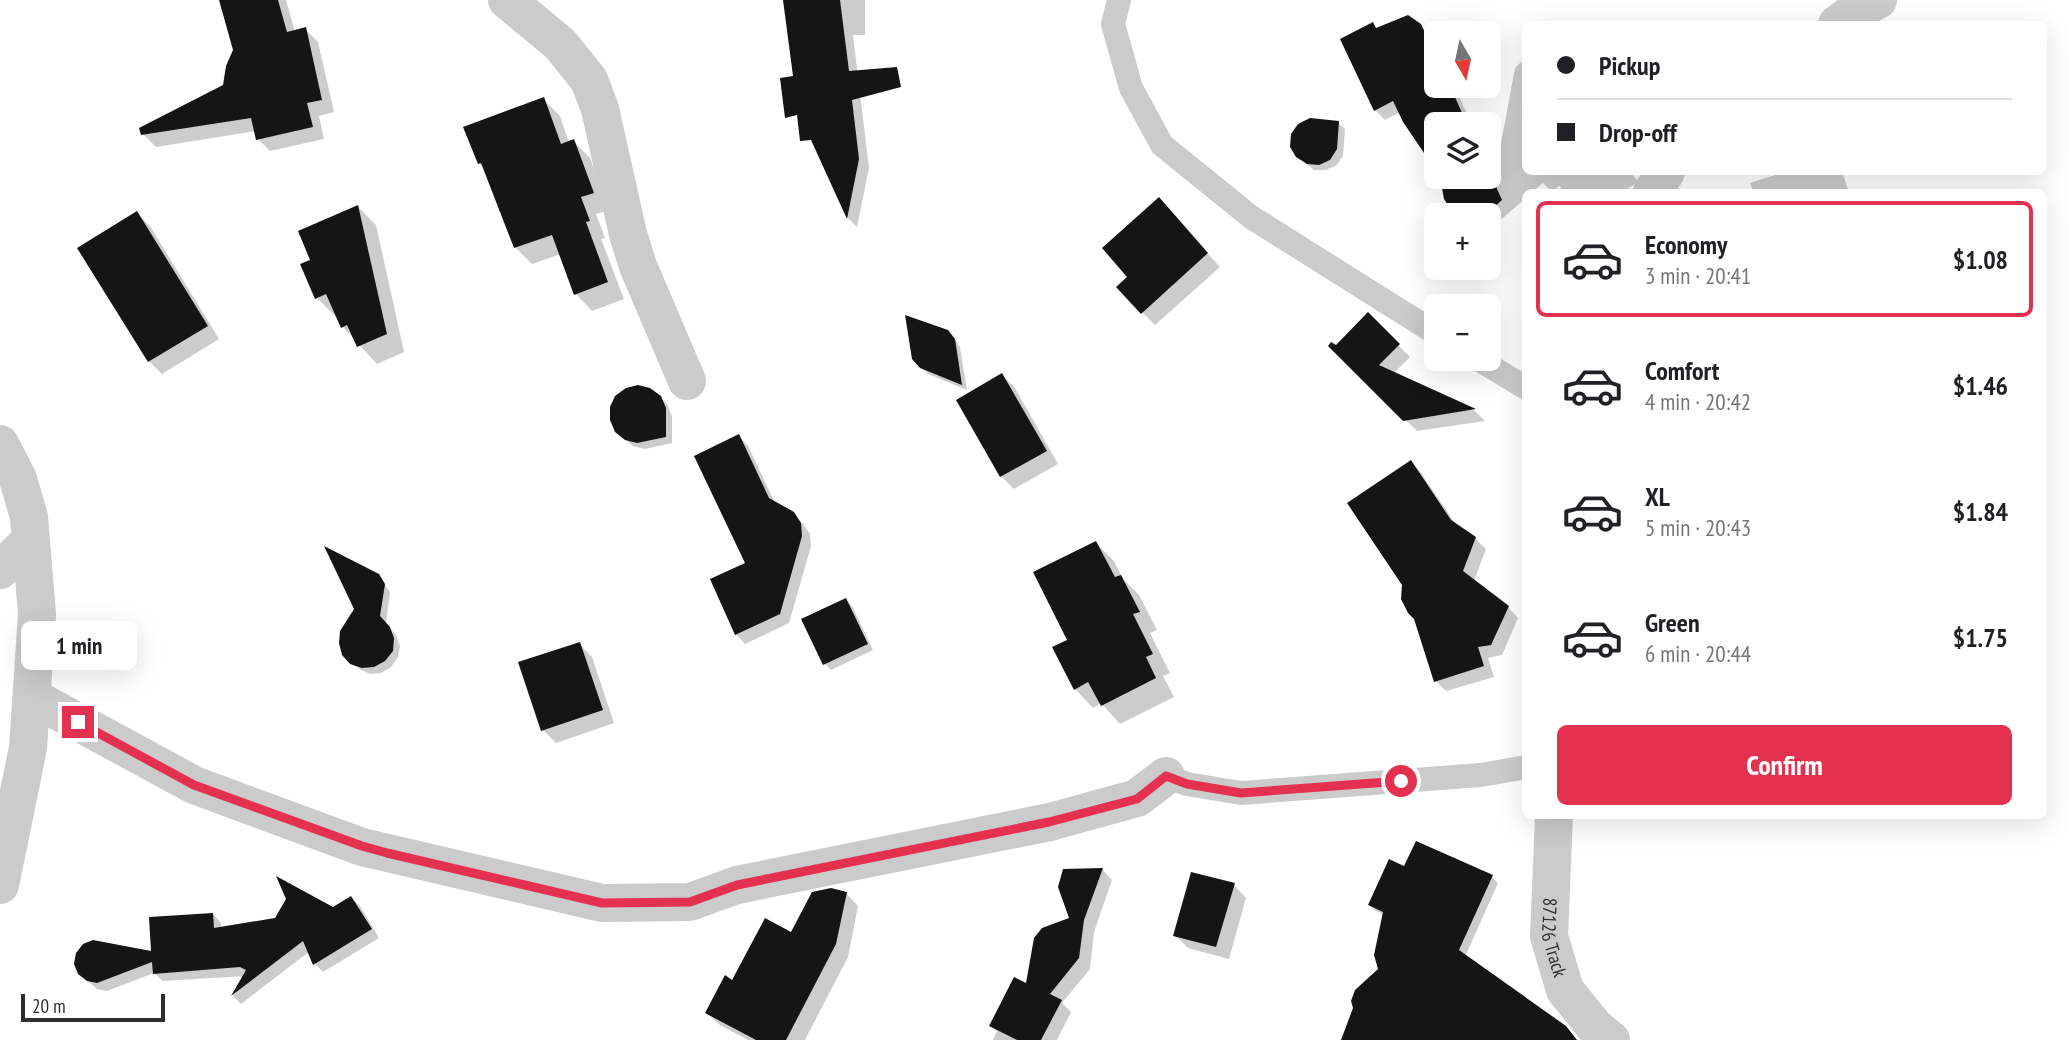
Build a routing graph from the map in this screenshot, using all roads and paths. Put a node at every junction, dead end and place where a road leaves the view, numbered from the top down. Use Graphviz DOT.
graph roads {
  1 [pos="507,0"];
  2 [pos="1119,0"];
  3 [pos="1878,0"];
  4 [pos="1841,21"];
  5 [pos="1424,326"];
  6 [pos="1498,371"];
  7 [pos="687,382"];
  8 [pos="1522,386"];
  9 [pos="0,444"];
  10 [pos="31,540"];
  11 [pos="0,570"];
  12 [pos="32,697"];
  13 [pos="1522,768"];
  14 [pos="1166,776"];
  15 [pos="1554,819"];
  16 [pos="0,885"];
  17 [pos="1611,1040"];
  1 -- 7 [label="street"];
  2 -- 5 [label="lane"];
  3 -- 4 [label="street"];
  6 -- 8 [label="lane"];
  9 -- 10 [label="street"];
  10 -- 11 [label="street"];
  10 -- 12 [label="street"];
  12 -- 14 [label="street"];
  12 -- 16 [label="street"];
  13 -- 14 [label="lane"];
  15 -- 17 [label="street, 87126 Track"];
}
